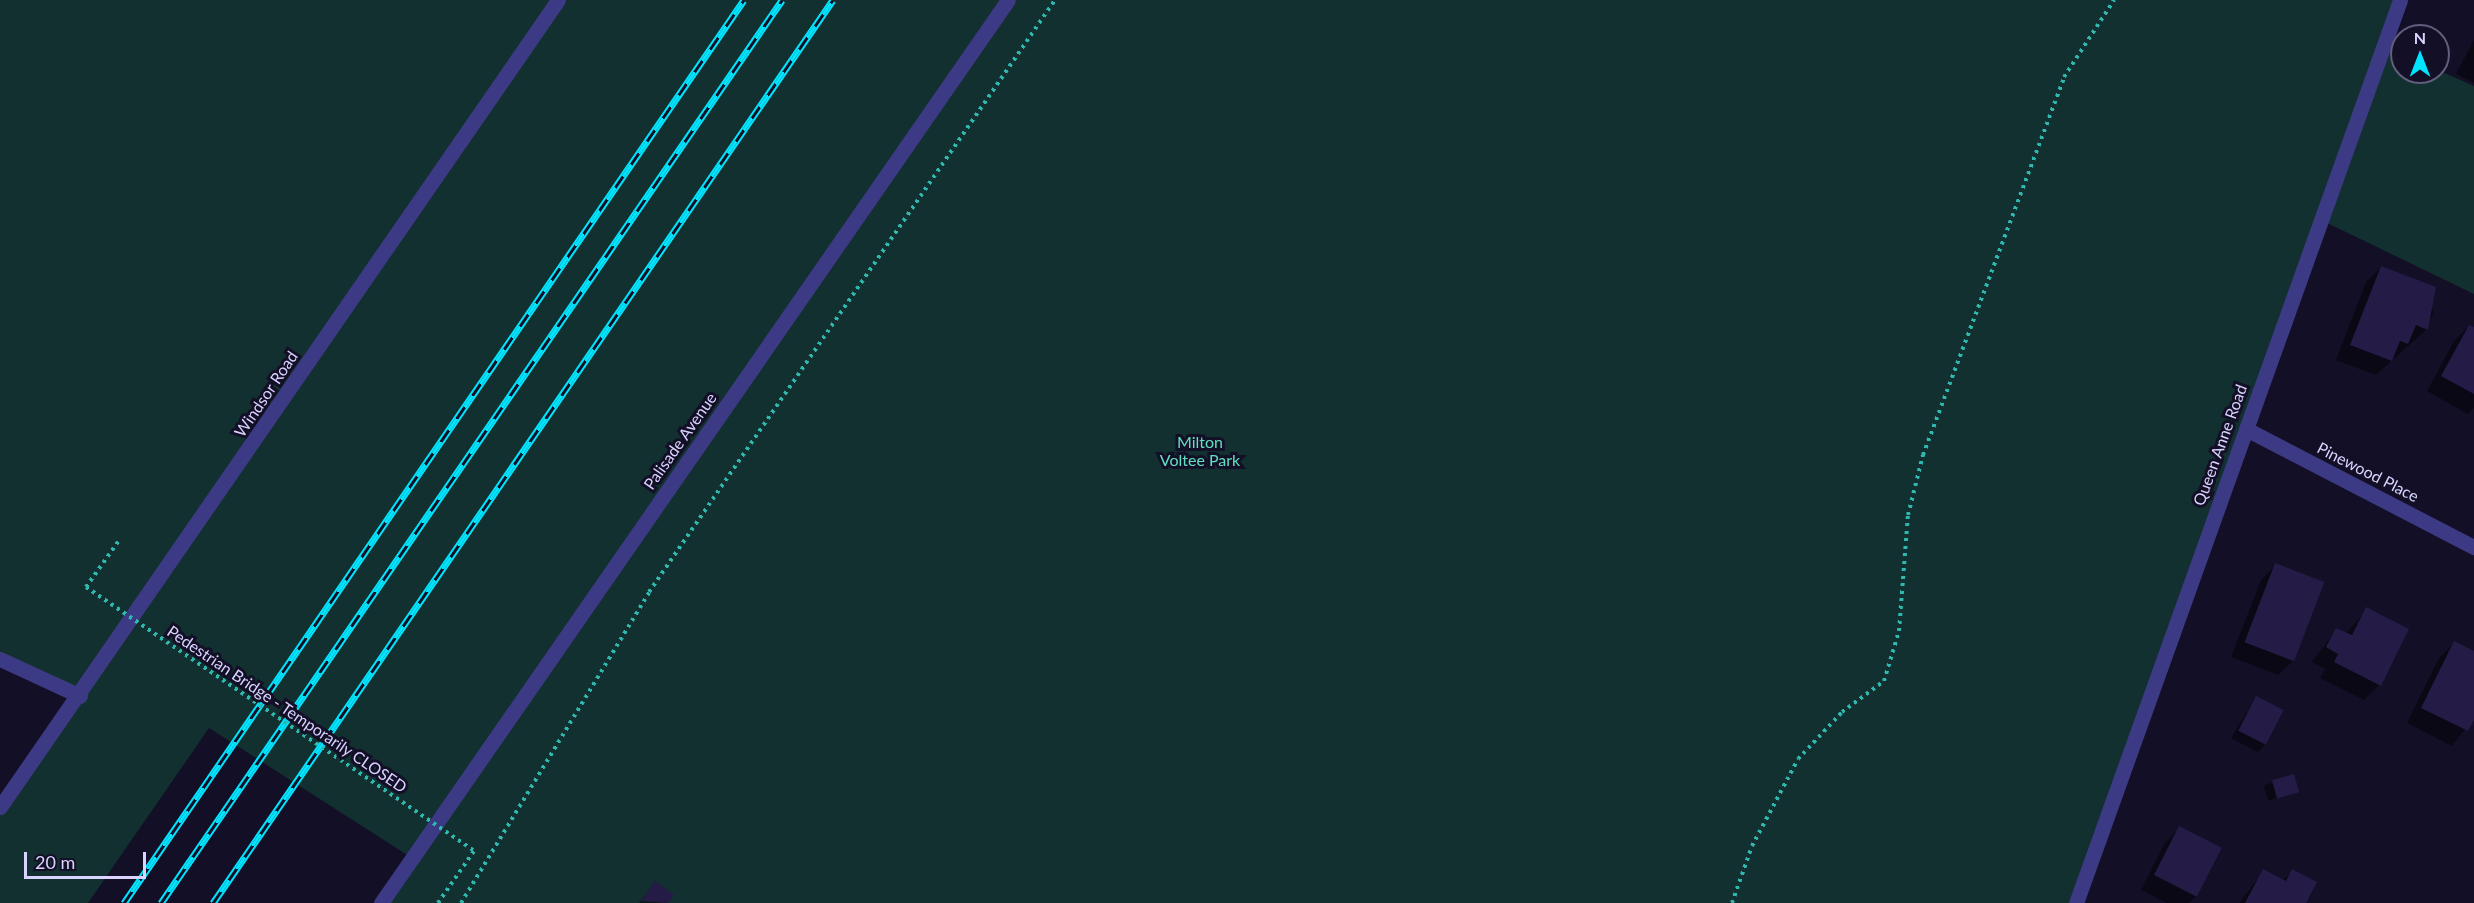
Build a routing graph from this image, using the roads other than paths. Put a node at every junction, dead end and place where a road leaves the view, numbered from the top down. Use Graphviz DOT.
graph roads {
  1 [pos="558,0"];
  2 [pos="1008,0"];
  3 [pos="2400,0"];
  4 [pos="2246,429"];
  5 [pos="2474,547"];
  6 [pos="0,659"];
  7 [pos="80,696"];
  8 [pos="0,807"];
  9 [pos="381,903"];
  10 [pos="2076,903"];
  1 -- 7 [label="street, Windsor Road"];
  2 -- 9 [label="street, Palisade Avenue"];
  3 -- 4 [label="street, Queen Anne Road"];
  4 -- 5 [label="street, Pinewood Place"];
  4 -- 10 [label="street, Queen Anne Road"];
  6 -- 7 [label="street"];
  7 -- 8 [label="street, Windsor Road"];
}
